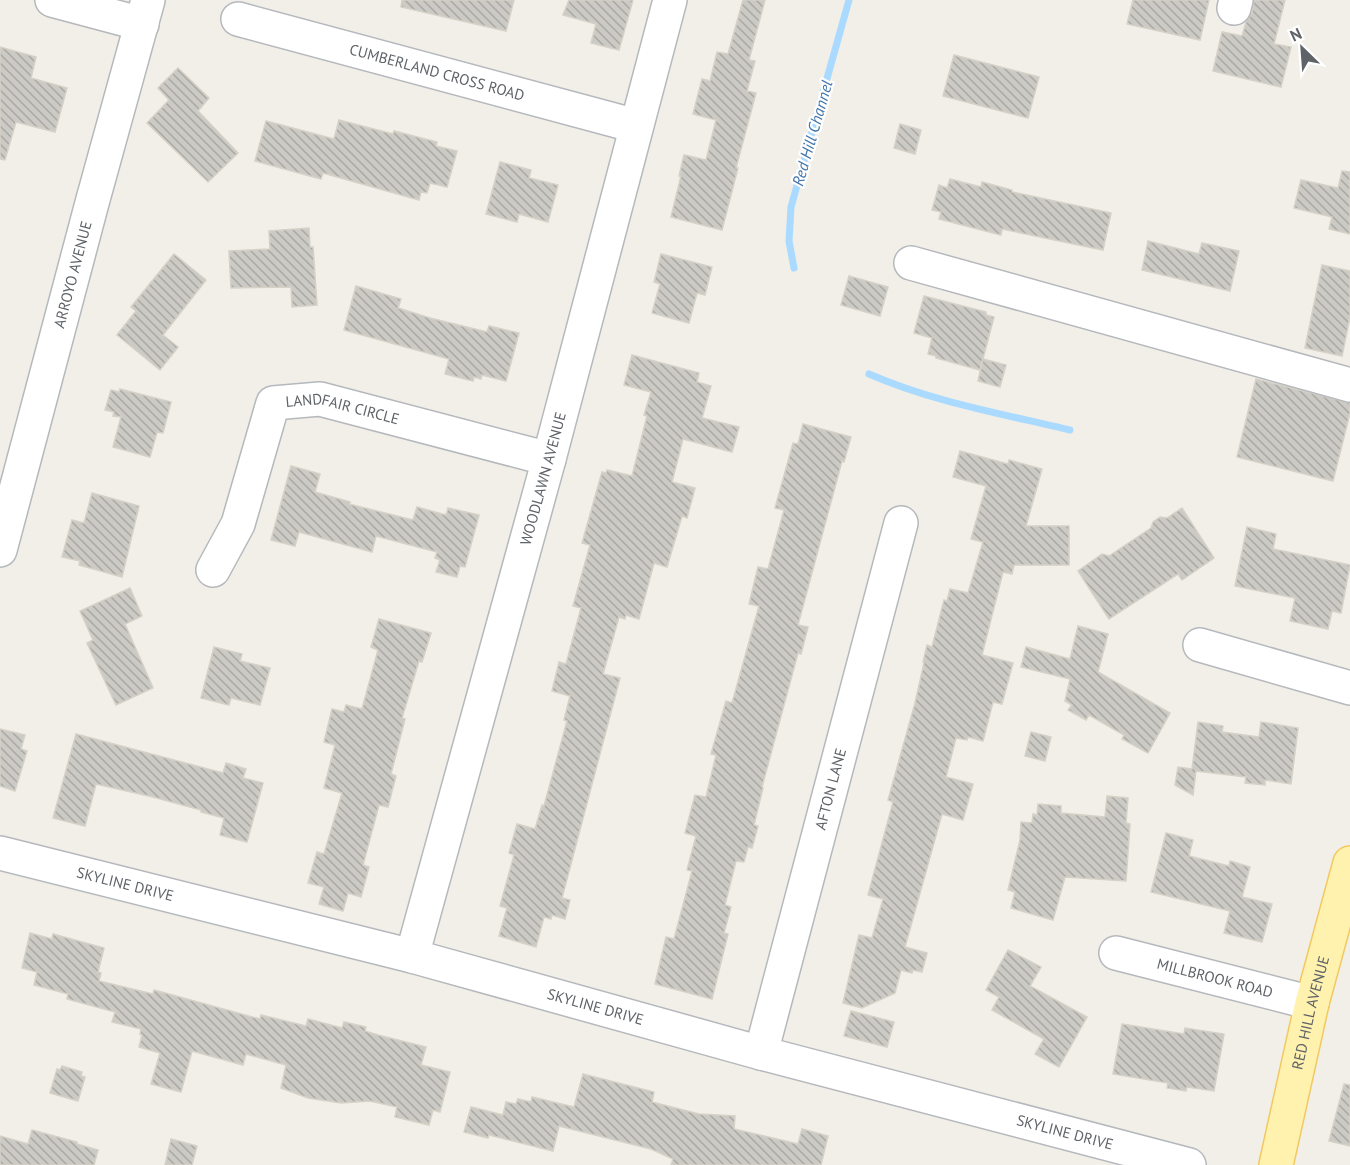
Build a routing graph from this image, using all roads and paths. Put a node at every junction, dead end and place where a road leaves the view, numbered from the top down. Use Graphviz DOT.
graph roads {
  1 [pos="52,0"];
  2 [pos="670,0"];
  3 [pos="145,12"];
  4 [pos="238,19"];
  5 [pos="636,126"];
  6 [pos="911,263"];
  7 [pos="1350,385"];
  8 [pos="549,459"];
  9 [pos="901,523"];
  10 [pos="0,550"];
  11 [pos="213,570"];
  12 [pos="1200,645"];
  13 [pos="1350,688"];
  14 [pos="0,853"];
  15 [pos="1350,862"];
  16 [pos="1116,952"];
  17 [pos="412,956"];
  18 [pos="1312,1003"];
  19 [pos="760,1053"];
  20 [pos="1189,1165"];
  21 [pos="1276,1165"];
  1 -- 3 [label="street"];
  2 -- 5 [label="street, WOODLAWN AVENUE"];
  3 -- 10 [label="street, ARROYO AVENUE"];
  4 -- 5 [label="street, CUMBERLAND CROSS ROAD"];
  5 -- 8 [label="street, WOODLAWN AVENUE"];
  6 -- 7 [label="street"];
  8 -- 11 [label="street, LANDFAIR CIRCLE"];
  8 -- 17 [label="street, WOODLAWN AVENUE"];
  9 -- 19 [label="street, AFTON LANE"];
  12 -- 13 [label="street"];
  14 -- 17 [label="street, SKYLINE DRIVE"];
  15 -- 18 [label="main road, RED HILL AVENUE"];
  16 -- 18 [label="street, MILLBROOK ROAD"];
  17 -- 19 [label="street, SKYLINE DRIVE"];
  18 -- 21 [label="main road, RED HILL AVENUE"];
  19 -- 20 [label="street, SKYLINE DRIVE"];
}
